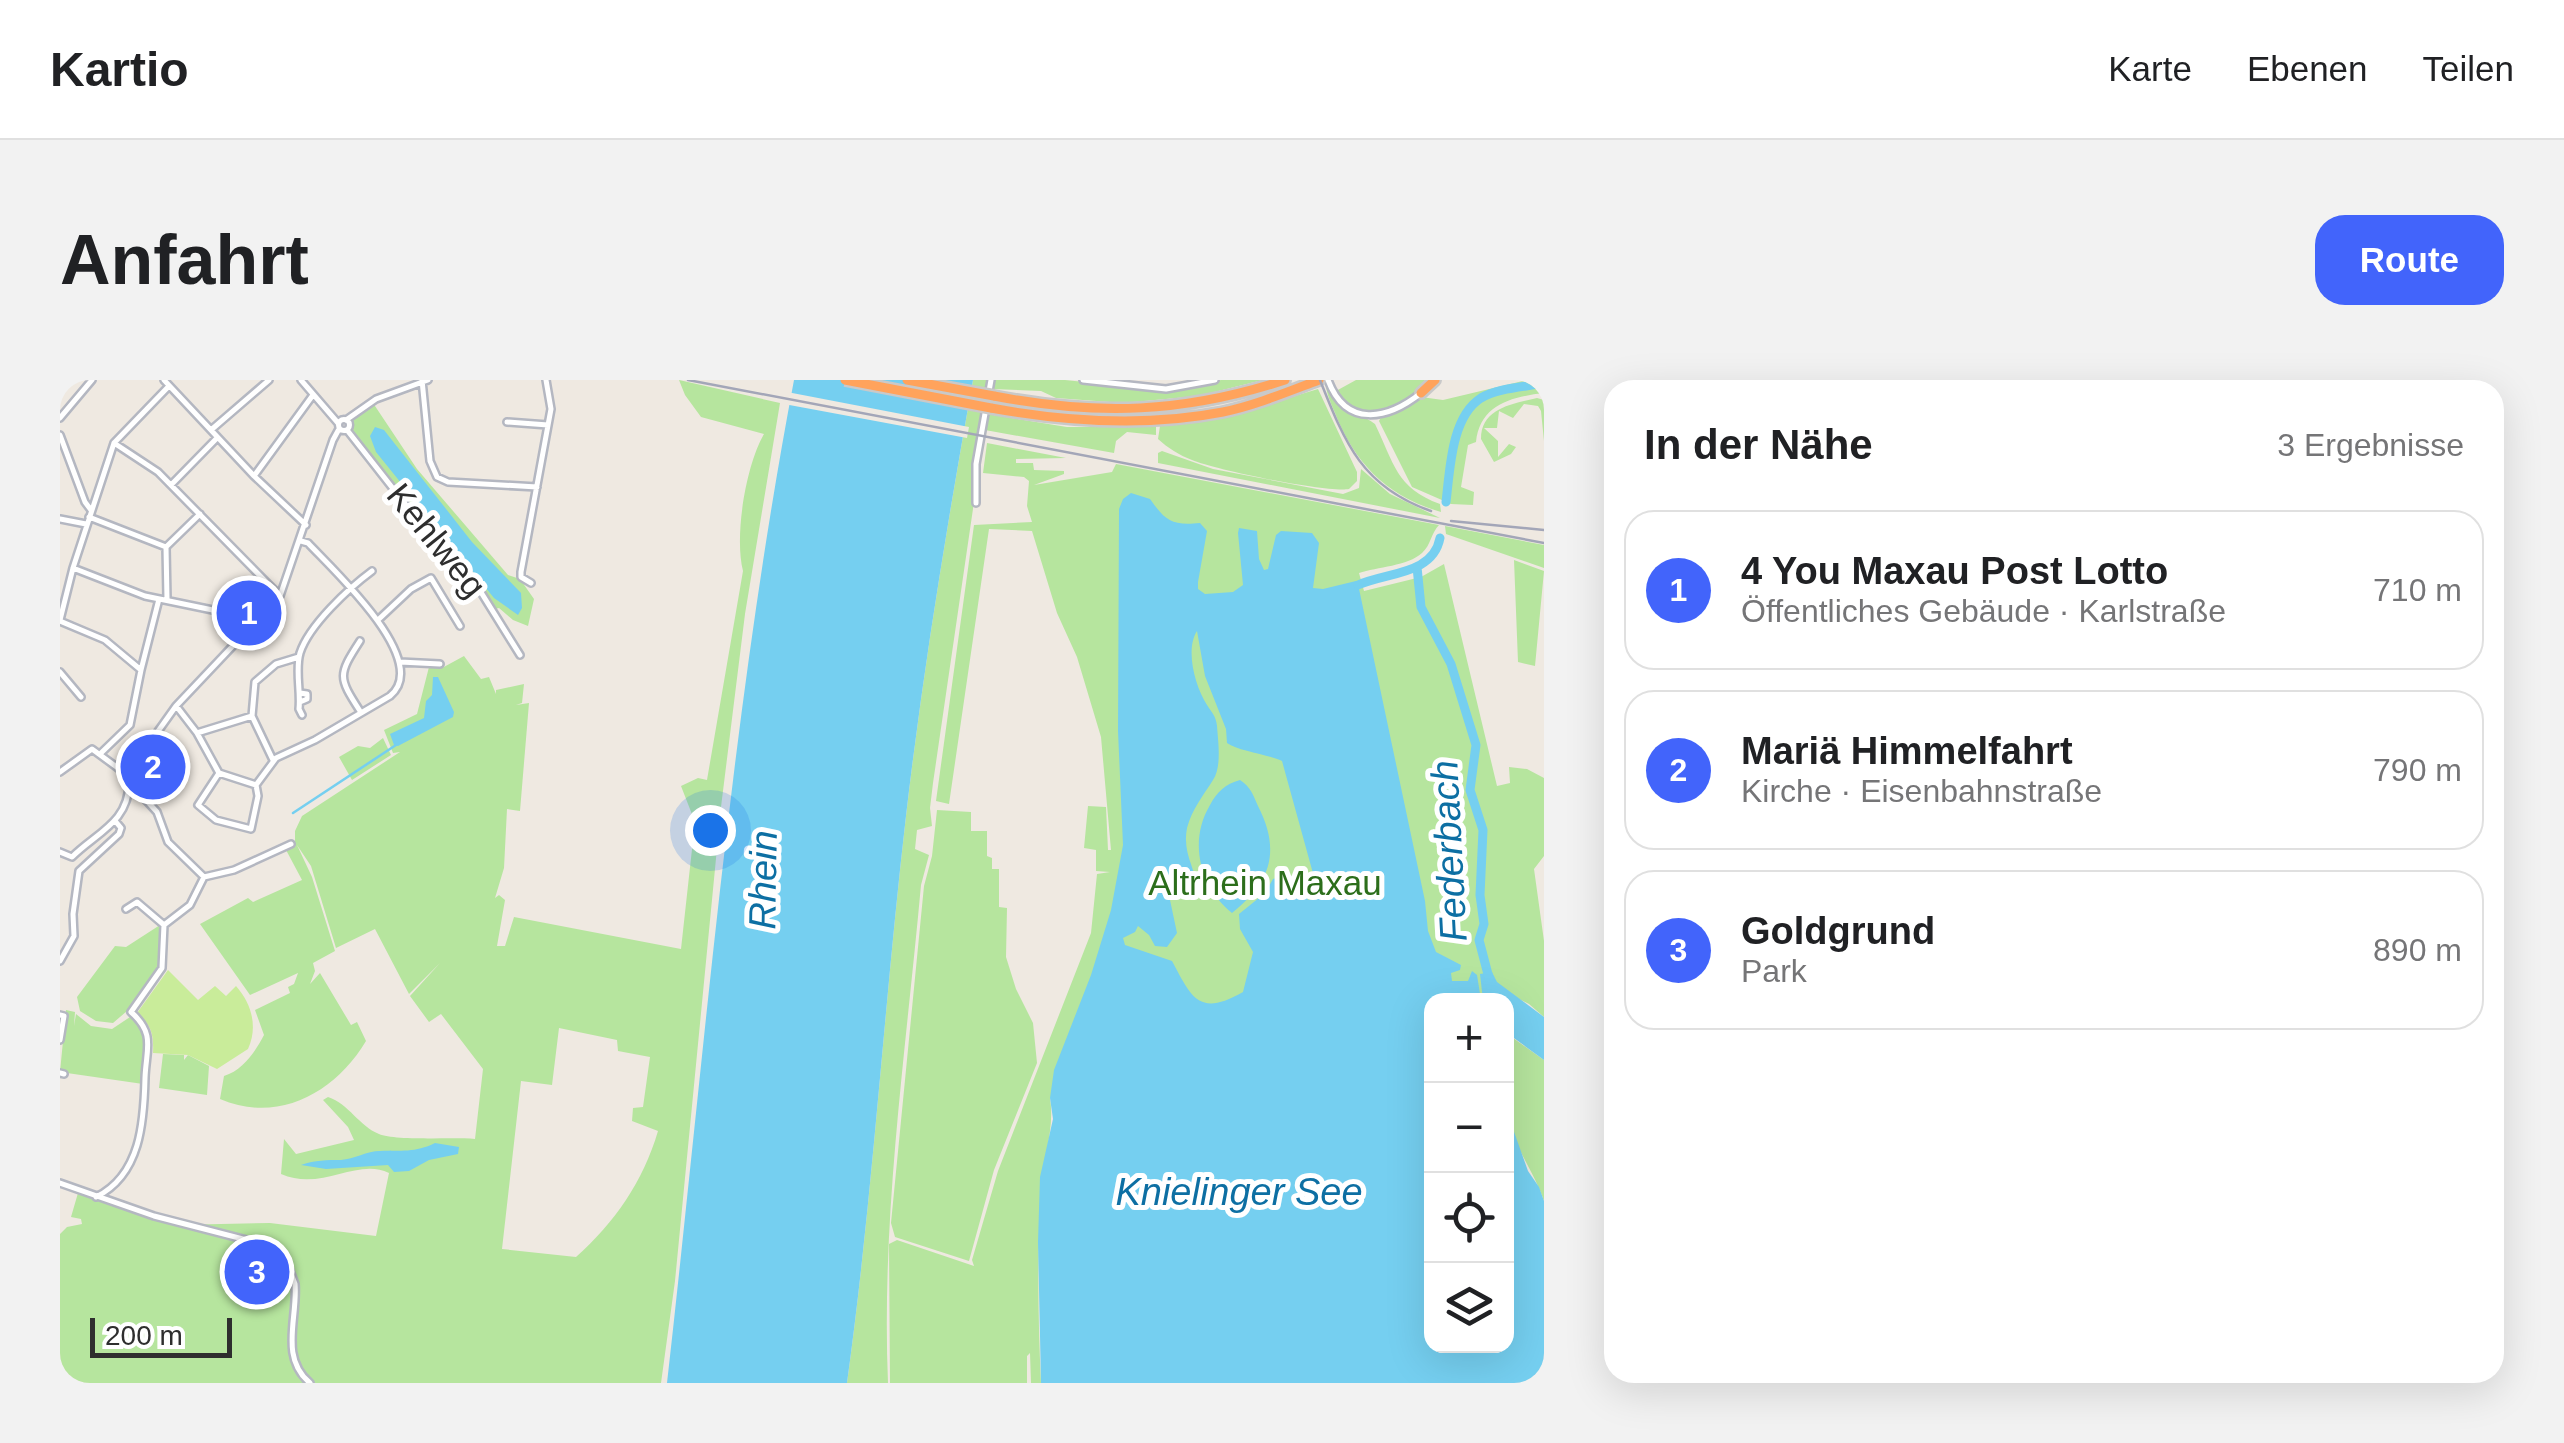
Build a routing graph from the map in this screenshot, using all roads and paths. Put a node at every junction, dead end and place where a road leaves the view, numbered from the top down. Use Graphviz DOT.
graph roads {
  1 [pos="92,380"];
  2 [pos="269,380"];
  3 [pos="302,380"];
  4 [pos="546,380"];
  5 [pos="845,380"];
  6 [pos="907,380"];
  7 [pos="991,380"];
  8 [pos="1083,380"];
  9 [pos="1215,380"];
  10 [pos="1285,380"];
  11 [pos="1328,380"];
  12 [pos="424,381"];
  13 [pos="1316,381"];
  14 [pos="166,382"];
  15 [pos="1428,385"];
  16 [pos="314,395"];
  17 [pos="993,402"];
  18 [pos="60,418"];
  19 [pos="507,422"];
  20 [pos="548,425"];
  21 [pos="341,427"];
  22 [pos="211,430"];
  23 [pos="60,435"];
  24 [pos="218,438"];
  25 [pos="114,443"];
  26 [pos="69,458"];
  27 [pos="60,460"];
  28 [pos="254,476"];
  29 [pos="170,485"];
  30 [pos="537,487"];
  31 [pos="976,503"];
  32 [pos="200,514"];
  33 [pos="88,517"];
  34 [pos="60,519"];
  35 [pos="306,525"];
  36 [pos="301,541"];
  37 [pos="166,548"];
  38 [pos="73,568"];
  39 [pos="372,571"];
  40 [pos="531,583"];
  41 [pos="350,588"];
  42 [pos="280,596"];
  43 [pos="163,600"];
  44 [pos="378,619"];
  45 [pos="60,620"];
  46 [pos="460,626"];
  47 [pos="252,627"];
  48 [pos="360,641"];
  49 [pos="520,655"];
  50 [pos="299,657"];
  51 [pos="400,662"];
  52 [pos="440,664"];
  53 [pos="140,670"];
  54 [pos="60,672"];
  55 [pos="82,697"];
  56 [pos="176,706"];
  57 [pos="360,712"];
  58 [pos="302,715"];
  59 [pos="252,716"];
  60 [pos="198,733"];
  61 [pos="100,753"];
  62 [pos="272,760"];
  63 [pos="122,770"];
  64 [pos="60,772"];
  65 [pos="219,773"];
  66 [pos="129,782"];
  67 [pos="256,785"];
  68 [pos="116,822"];
  69 [pos="291,844"];
  70 [pos="60,852"];
  71 [pos="204,877"];
  72 [pos="126,909"];
  73 [pos="164,925"];
  74 [pos="60,960"];
  75 [pos="60,1016"];
  76 [pos="60,1040"];
  77 [pos="60,1182"];
  78 [pos="96,1197"];
  79 [pos="310,1383"];
  1 -- 18 [label="street"];
  2 -- 22 [label="street"];
  3 -- 16 [label="street, Kehlweg"];
  4 -- 20 [label="street"];
  5 -- 17 [label="highway, bridge"];
  6 -- 17 [label="highway, bridge"];
  7 -- 31 [label="street"];
  8 -- 9 [label="street"];
  10 -- 17 [label="highway"];
  11 -- 15 [label="street"];
  12 -- 21 [label="street"];
  12 -- 30 [label="street"];
  13 -- 17 [label="highway"];
  14 -- 22 [label="street"];
  14 -- 25 [label="street"];
  16 -- 21 [label="street, Kehlweg"];
  16 -- 28 [label="street"];
  19 -- 20 [label="street"];
  20 -- 30 [label="street"];
  21 -- 35 [label="street"];
  21 -- 49 [label="street, Kehlweg"];
  22 -- 24 [label="street"];
  23 -- 26 [label="street"];
  24 -- 28 [label="street"];
  24 -- 29 [label="street"];
  25 -- 29 [label="street"];
  25 -- 33 [label="street"];
  26 -- 27 [label="street"];
  26 -- 33 [label="street"];
  28 -- 35 [label="street"];
  29 -- 32 [label="street"];
  30 -- 40 [label="street"];
  32 -- 37 [label="street"];
  32 -- 42 [label="street"];
  33 -- 34 [label="street"];
  33 -- 37 [label="street"];
  33 -- 38 [label="street"];
  35 -- 36 [label="street"];
  36 -- 41 [label="street"];
  36 -- 42 [label="street"];
  37 -- 43 [label="street"];
  38 -- 43 [label="street"];
  38 -- 45 [label="street"];
  39 -- 41 [label="street"];
  41 -- 44 [label="street"];
  41 -- 50 [label="street"];
  42 -- 47 [label="street"];
  43 -- 47 [label="street"];
  43 -- 53 [label="street"];
  44 -- 46 [label="street"];
  44 -- 51 [label="street"];
  45 -- 53 [label="street"];
  47 -- 56 [label="street"];
  48 -- 57 [label="street"];
  50 -- 58 [label="street"];
  50 -- 59 [label="street"];
  51 -- 52 [label="street"];
  51 -- 57 [label="street"];
  53 -- 61 [label="street"];
  54 -- 55 [label="street"];
  56 -- 60 [label="street"];
  56 -- 63 [label="street"];
  57 -- 62 [label="street"];
  59 -- 60 [label="street"];
  59 -- 62 [label="street"];
  60 -- 65 [label="street"];
  61 -- 63 [label="street"];
  61 -- 64 [label="street"];
  62 -- 67 [label="street"];
  63 -- 66 [label="street"];
  65 -- 67 [label="street"];
  65 -- 67 [label="street"];
  66 -- 68 [label="street"];
  66 -- 71 [label="street"];
  68 -- 70 [label="street"];
  68 -- 74 [label="street"];
  69 -- 71 [label="street"];
  71 -- 73 [label="street"];
  72 -- 73 [label="street"];
  73 -- 78 [label="street"];
  75 -- 76 [label="street"];
  77 -- 78 [label="street"];
  78 -- 79 [label="street"];
}
